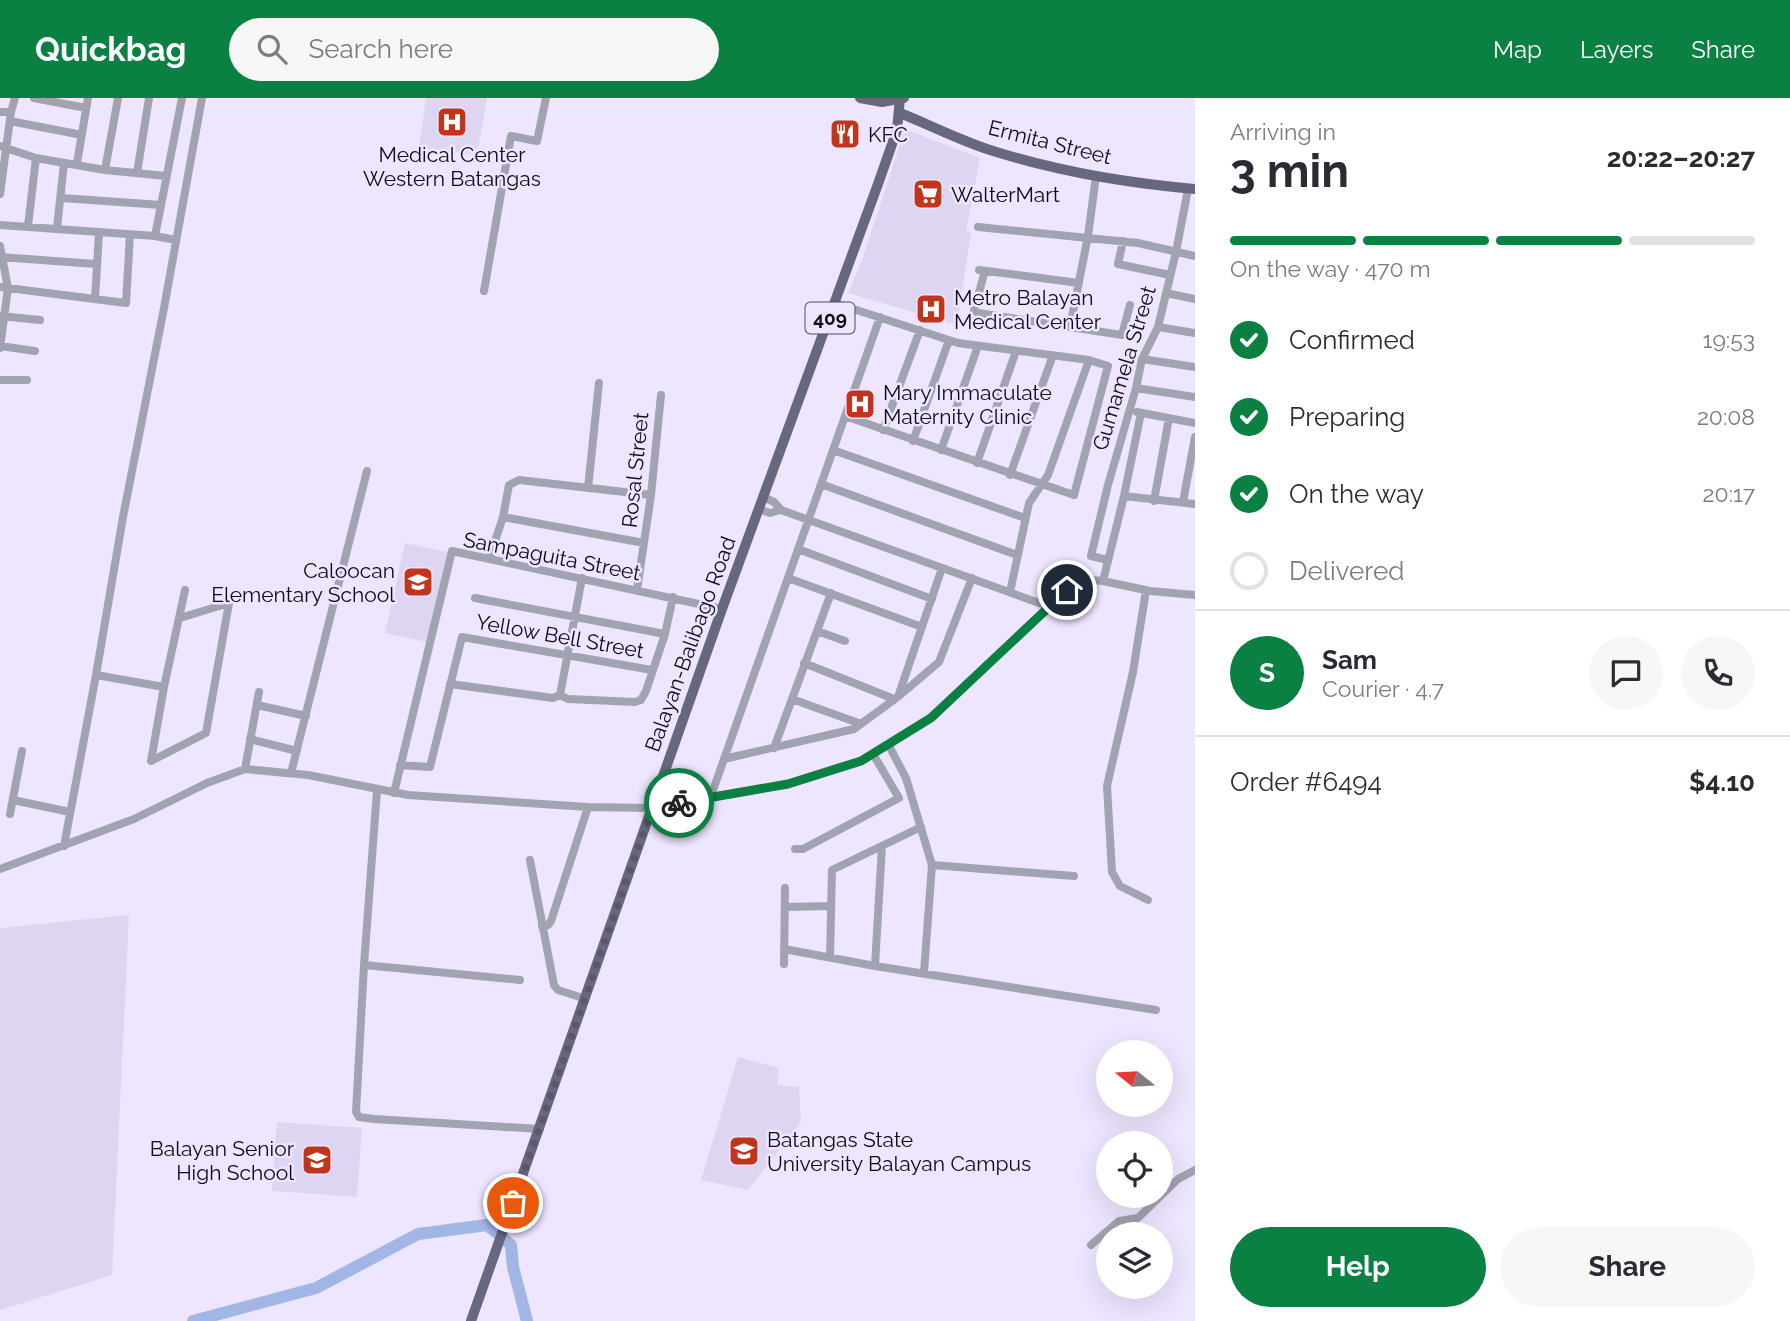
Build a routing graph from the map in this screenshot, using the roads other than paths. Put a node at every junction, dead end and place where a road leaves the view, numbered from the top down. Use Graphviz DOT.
graph roads {
  1 [pos="15,98"];
  2 [pos="34,98"];
  3 [pos="88,98"];
  4 [pos="118,98"];
  5 [pos="149,98"];
  6 [pos="182,98"];
  7 [pos="202,98"];
  8 [pos="546,98"];
  9 [pos="860,98"];
  10 [pos="901,99"];
  11 [pos="55,100"];
  12 [pos="86,108"];
  13 [pos="0,112"];
  14 [pos="900,113"];
  15 [pos="11,117"];
  16 [pos="82,135"];
  17 [pos="3,147"];
  18 [pos="36,158"];
  19 [pos="64,163"];
  20 [pos="77,163"];
  21 [pos="105,170"];
  22 [pos="137,173"];
  23 [pos="166,176"];
  24 [pos="1096,176"];
  25 [pos="1191,189"];
  26 [pos="0,194"];
  27 [pos="62,198"];
  28 [pos="161,205"];
  29 [pos="0,225"];
  30 [pos="28,226"];
  31 [pos="978,226"];
  32 [pos="57,228"];
  33 [pos="99,233"];
  34 [pos="130,235"];
  35 [pos="155,236"];
  36 [pos="1088,236"];
  37 [pos="176,240"];
  38 [pos="1123,241"];
  39 [pos="0,246"];
  40 [pos="1176,252"];
  41 [pos="1195,256"];
  42 [pos="1,258"];
  43 [pos="96,264"];
  44 [pos="1170,275"];
  45 [pos="1079,283"];
  46 [pos="4,287"];
  47 [pos="484,290"];
  48 [pos="1166,293"];
  49 [pos="96,299"];
  50 [pos="1195,299"];
  51 [pos="835,303"];
  52 [pos="1130,305"];
  53 [pos="2,316"];
  54 [pos="880,317"];
  55 [pos="40,320"];
  56 [pos="1070,327"];
  57 [pos="1158,327"];
  58 [pos="919,330"];
  59 [pos="1195,333"];
  60 [pos="949,341"];
  61 [pos="978,346"];
  62 [pos="0,347"];
  63 [pos="35,351"];
  64 [pos="1016,351"];
  65 [pos="1053,355"];
  66 [pos="1142,359"];
  67 [pos="1089,360"];
  68 [pos="1195,367"];
  69 [pos="0,380"];
  70 [pos="27,380"];
  71 [pos="599,383"];
  72 [pos="1136,388"];
  73 [pos="661,395"];
  74 [pos="1195,397"];
  75 [pos="1130,411"];
  76 [pos="1141,413"];
  77 [pos="845,416"];
  78 [pos="1169,418"];
  79 [pos="1195,423"];
  80 [pos="883,430"];
  81 [pos="1195,437"];
  82 [pos="912,440"];
  83 [pos="833,450"];
  84 [pos="941,450"];
  85 [pos="977,463"];
  86 [pos="367,471"];
  87 [pos="1010,475"];
  88 [pos="821,484"];
  89 [pos="1041,484"];
  90 [pos="588,488"];
  91 [pos="651,495"];
  92 [pos="1125,496"];
  93 [pos="762,497"];
  94 [pos="1154,501"];
  95 [pos="1183,502"];
  96 [pos="1195,504"];
  97 [pos="758,509"];
  98 [pos="781,510"];
  99 [pos="503,517"];
  100 [pos="1025,518"];
  101 [pos="808,520"];
  102 [pos="644,542"];
  103 [pos="798,549"];
  104 [pos="1017,555"];
  105 [pos="489,559"];
  106 [pos="1108,560"];
  107 [pos="942,568"];
  108 [pos="582,578"];
  109 [pos="788,578"];
  110 [pos="972,579"];
  111 [pos="1102,581"];
  112 [pos="185,590"];
  113 [pos="638,590"];
  114 [pos="1146,590"];
  115 [pos="1010,592"];
  116 [pos="831,593"];
  117 [pos="1195,595"];
  118 [pos="673,597"];
  119 [pos="475,598"];
  120 [pos="932,599"];
  121 [pos="1042,604"];
  122 [pos="722,609"];
  123 [pos="575,617"];
  124 [pos="180,618"];
  125 [pos="922,627"];
  126 [pos="817,631"];
  127 [pos="666,635"];
  128 [pos="845,641"];
  129 [pos="567,655"];
  130 [pos="804,663"];
  131 [pos="652,670"];
  132 [pos="96,675"];
  133 [pos="450,684"];
  134 [pos="164,687"];
  135 [pos="259,692"];
  136 [pos="561,695"];
  137 [pos="897,698"];
  138 [pos="792,699"];
  139 [pos="257,705"];
  140 [pos="306,716"];
  141 [pos="861,724"];
  142 [pos="250,739"];
  143 [pos="888,744"];
  144 [pos="774,748"];
  145 [pos="22,751"];
  146 [pos="297,751"];
  147 [pos="873,754"];
  148 [pos="724,759"];
  149 [pos="400,765"];
  150 [pos="245,769"];
  151 [pos="292,773"];
  152 [pos="377,790"];
  153 [pos="394,793"];
  154 [pos="711,796"];
  155 [pos="13,800"];
  156 [pos="588,807"];
  157 [pos="652,808"];
  158 [pos="70,812"];
  159 [pos="10,814"];
  160 [pos="921,827"];
  161 [pos="64,846"];
  162 [pos="881,846"];
  163 [pos="795,849"];
  164 [pos="530,860"];
  165 [pos="932,865"];
  166 [pos="0,869"];
  167 [pos="1074,876"];
  168 [pos="785,888"];
  169 [pos="1148,900"];
  170 [pos="831,906"];
  171 [pos="785,907"];
  172 [pos="542,926"];
  173 [pos="785,948"];
  174 [pos="830,957"];
  175 [pos="784,964"];
  176 [pos="364,965"];
  177 [pos="875,965"];
  178 [pos="924,972"];
  179 [pos="520,980"];
  180 [pos="583,998"];
  181 [pos="1156,1010"];
  182 [pos="540,1129"];
  183 [pos="1195,1170"];
  184 [pos="1091,1245"];
  185 [pos="471,1321"];
  1 -- 15 [label="street"];
  2 -- 11 [label="street"];
  3 -- 12 [label="street"];
  4 -- 21 [label="street"];
  5 -- 22 [label="street"];
  6 -- 23 [label="street"];
  7 -- 37 [label="street"];
  8 -- 47 [label="street"];
  9 -- 10 [label="main road"];
  10 -- 14 [label="main road, Balayan-Balibago Road / 409"];
  11 -- 12 [label="street"];
  12 -- 16 [label="street"];
  13 -- 15 [label="street"];
  14 -- 24 [label="main road, Ermita Street"];
  14 -- 51 [label="main road, Balayan-Balibago Road / 409"];
  15 -- 16 [label="street"];
  15 -- 17 [label="street"];
  16 -- 20 [label="street"];
  17 -- 18 [label="street"];
  17 -- 26 [label="street"];
  18 -- 19 [label="street"];
  18 -- 30 [label="street"];
  19 -- 20 [label="street"];
  19 -- 27 [label="street"];
  20 -- 21 [label="street"];
  21 -- 22 [label="street"];
  22 -- 23 [label="street"];
  23 -- 28 [label="street"];
  24 -- 25 [label="main road, Ermita Street"];
  24 -- 36 [label="street"];
  25 -- 40 [label="street, Gumamela Street"];
  27 -- 28 [label="street"];
  27 -- 32 [label="street"];
  28 -- 35 [label="street"];
  29 -- 30 [label="street"];
  30 -- 32 [label="street"];
  31 -- 36 [label="street"];
  32 -- 33 [label="street"];
  33 -- 34 [label="street"];
  33 -- 43 [label="street"];
  34 -- 35 [label="street"];
  34 -- 49 [label="street"];
  35 -- 37 [label="street"];
  36 -- 38 [label="street"];
  36 -- 45 [label="street"];
  37 -- 132 [label="street"];
  38 -- 40 [label="street"];
  38 -- 44 [label="street"];
  39 -- 42 [label="street"];
  40 -- 41 [label="street"];
  40 -- 44 [label="street, Gumamela Street"];
  42 -- 43 [label="street"];
  42 -- 46 [label="street"];
  43 -- 49 [label="street"];
  44 -- 48 [label="street, Gumamela Street"];
  45 -- 56 [label="street"];
  45 -- 56 [label="street"];
  46 -- 49 [label="street"];
  46 -- 53 [label="street"];
  48 -- 50 [label="street"];
  48 -- 57 [label="street, Gumamela Street"];
  51 -- 54 [label="street"];
  51 -- 93 [label="main road, Balayan-Balibago Road / 409"];
  52 -- 56 [label="street"];
  53 -- 55 [label="street"];
  53 -- 62 [label="street"];
  54 -- 58 [label="street"];
  54 -- 77 [label="street"];
  57 -- 59 [label="street"];
  57 -- 66 [label="street, Gumamela Street"];
  58 -- 60 [label="street"];
  58 -- 80 [label="street"];
  60 -- 61 [label="street"];
  60 -- 82 [label="street"];
  61 -- 64 [label="street"];
  61 -- 84 [label="street"];
  62 -- 63 [label="street"];
  64 -- 65 [label="street"];
  64 -- 85 [label="street"];
  65 -- 67 [label="street"];
  65 -- 87 [label="street"];
  66 -- 68 [label="street"];
  66 -- 72 [label="street, Gumamela Street"];
  67 -- 89 [label="street"];
  67 -- 89 [label="street"];
  69 -- 70 [label="street"];
  71 -- 90 [label="street"];
  72 -- 74 [label="street"];
  72 -- 75 [label="street, Gumamela Street"];
  73 -- 91 [label="street, Rosal Street"];
  75 -- 76 [label="street"];
  75 -- 106 [label="street, Gumamela Street"];
  76 -- 78 [label="street"];
  76 -- 92 [label="street"];
  77 -- 80 [label="street"];
  77 -- 83 [label="street"];
  78 -- 79 [label="street"];
  78 -- 94 [label="street"];
  80 -- 82 [label="street"];
  81 -- 95 [label="street"];
  82 -- 84 [label="street"];
  83 -- 88 [label="street"];
  83 -- 100 [label="street"];
  84 -- 85 [label="street"];
  85 -- 87 [label="street"];
  86 -- 140 [label="street"];
  87 -- 89 [label="street"];
  88 -- 101 [label="street"];
  88 -- 104 [label="street"];
  89 -- 100 [label="street"];
  90 -- 91 [label="street"];
  90 -- 99 [label="street"];
  91 -- 102 [label="street, Rosal Street"];
  92 -- 94 [label="street"];
  92 -- 106 [label="street"];
  93 -- 97 [label="main road, Balayan-Balibago Road / 409"];
  93 -- 98 [label="street"];
  94 -- 95 [label="street"];
  95 -- 96 [label="street"];
  97 -- 98 [label="street"];
  97 -- 122 [label="main road, Balayan-Balibago Road / 409"];
  98 -- 101 [label="street"];
  99 -- 102 [label="street"];
  99 -- 105 [label="street"];
  100 -- 104 [label="street"];
  101 -- 103 [label="street"];
  101 -- 107 [label="street"];
  102 -- 113 [label="street, Rosal Street"];
  103 -- 109 [label="street"];
  103 -- 120 [label="street"];
  104 -- 115 [label="street"];
  105 -- 108 [label="street, Sampaguita Street"];
  105 -- 149 [label="street, Sampaguita Street"];
  106 -- 111 [label="street"];
  107 -- 110 [label="street"];
  107 -- 120 [label="street"];
  108 -- 113 [label="street, Sampaguita Street"];
  108 -- 123 [label="street"];
  109 -- 116 [label="street"];
  109 -- 148 [label="street"];
  110 -- 115 [label="street"];
  110 -- 137 [label="street"];
  111 -- 114 [label="street"];
  111 -- 143 [label="street"];
  112 -- 124 [label="street"];
  113 -- 118 [label="street, Sampaguita Street"];
  114 -- 117 [label="street"];
  114 -- 169 [label="street"];
  115 -- 121 [label="street"];
  116 -- 125 [label="street"];
  116 -- 126 [label="street"];
  118 -- 122 [label="street, Sampaguita Street"];
  118 -- 127 [label="street"];
  119 -- 123 [label="street"];
  120 -- 125 [label="street"];
  122 -- 157 [label="main road, Balayan-Balibago Road / 409"];
  123 -- 127 [label="street"];
  123 -- 129 [label="street"];
  124 -- 134 [label="street"];
  124 -- 134 [label="street"];
  125 -- 137 [label="street"];
  126 -- 128 [label="street"];
  126 -- 130 [label="street"];
  127 -- 131 [label="street"];
  129 -- 131 [label="street, Yellow Bell Street"];
  129 -- 133 [label="street, Yellow Bell Street"];
  129 -- 136 [label="street"];
  130 -- 137 [label="street"];
  130 -- 138 [label="street"];
  131 -- 136 [label="street"];
  132 -- 134 [label="street"];
  132 -- 158 [label="street"];
  133 -- 136 [label="street"];
  133 -- 149 [label="street"];
  135 -- 139 [label="street"];
  137 -- 141 [label="street"];
  138 -- 141 [label="street"];
  138 -- 144 [label="street"];
  139 -- 140 [label="street"];
  139 -- 142 [label="street"];
  140 -- 146 [label="street"];
  141 -- 144 [label="street"];
  142 -- 146 [label="street"];
  142 -- 150 [label="street"];
  143 -- 147 [label="street"];
  143 -- 160 [label="street"];
  144 -- 148 [label="street"];
  145 -- 155 [label="street"];
  146 -- 151 [label="street"];
  147 -- 157 [label="street"];
  147 -- 163 [label="street"];
  148 -- 154 [label="street"];
  149 -- 153 [label="street, Sampaguita Street"];
  150 -- 151 [label="street"];
  150 -- 161 [label="street"];
  151 -- 152 [label="street"];
  152 -- 153 [label="street"];
  152 -- 176 [label="street"];
  153 -- 156 [label="street"];
  155 -- 158 [label="street"];
  155 -- 159 [label="street"];
  156 -- 157 [label="street"];
  156 -- 172 [label="street"];
  157 -- 180 [label="main road, Balayan-Balibago Road / 409"];
  158 -- 161 [label="street"];
  160 -- 162 [label="street"];
  160 -- 165 [label="street"];
  161 -- 166 [label="street"];
  162 -- 170 [label="street"];
  162 -- 177 [label="street"];
  164 -- 172 [label="street"];
  165 -- 167 [label="street"];
  165 -- 178 [label="street"];
  168 -- 171 [label="street"];
  170 -- 171 [label="street"];
  170 -- 174 [label="street"];
  171 -- 173 [label="street"];
  172 -- 180 [label="street"];
  173 -- 174 [label="street"];
  173 -- 175 [label="street"];
  174 -- 177 [label="street"];
  176 -- 179 [label="street"];
  176 -- 182 [label="street"];
  177 -- 178 [label="street"];
  178 -- 181 [label="street"];
  180 -- 182 [label="main road, Balayan-Balibago Road / 409"];
  182 -- 185 [label="main road, Balayan-Balibago Road / 409"];
  183 -- 184 [label="street"];
}
